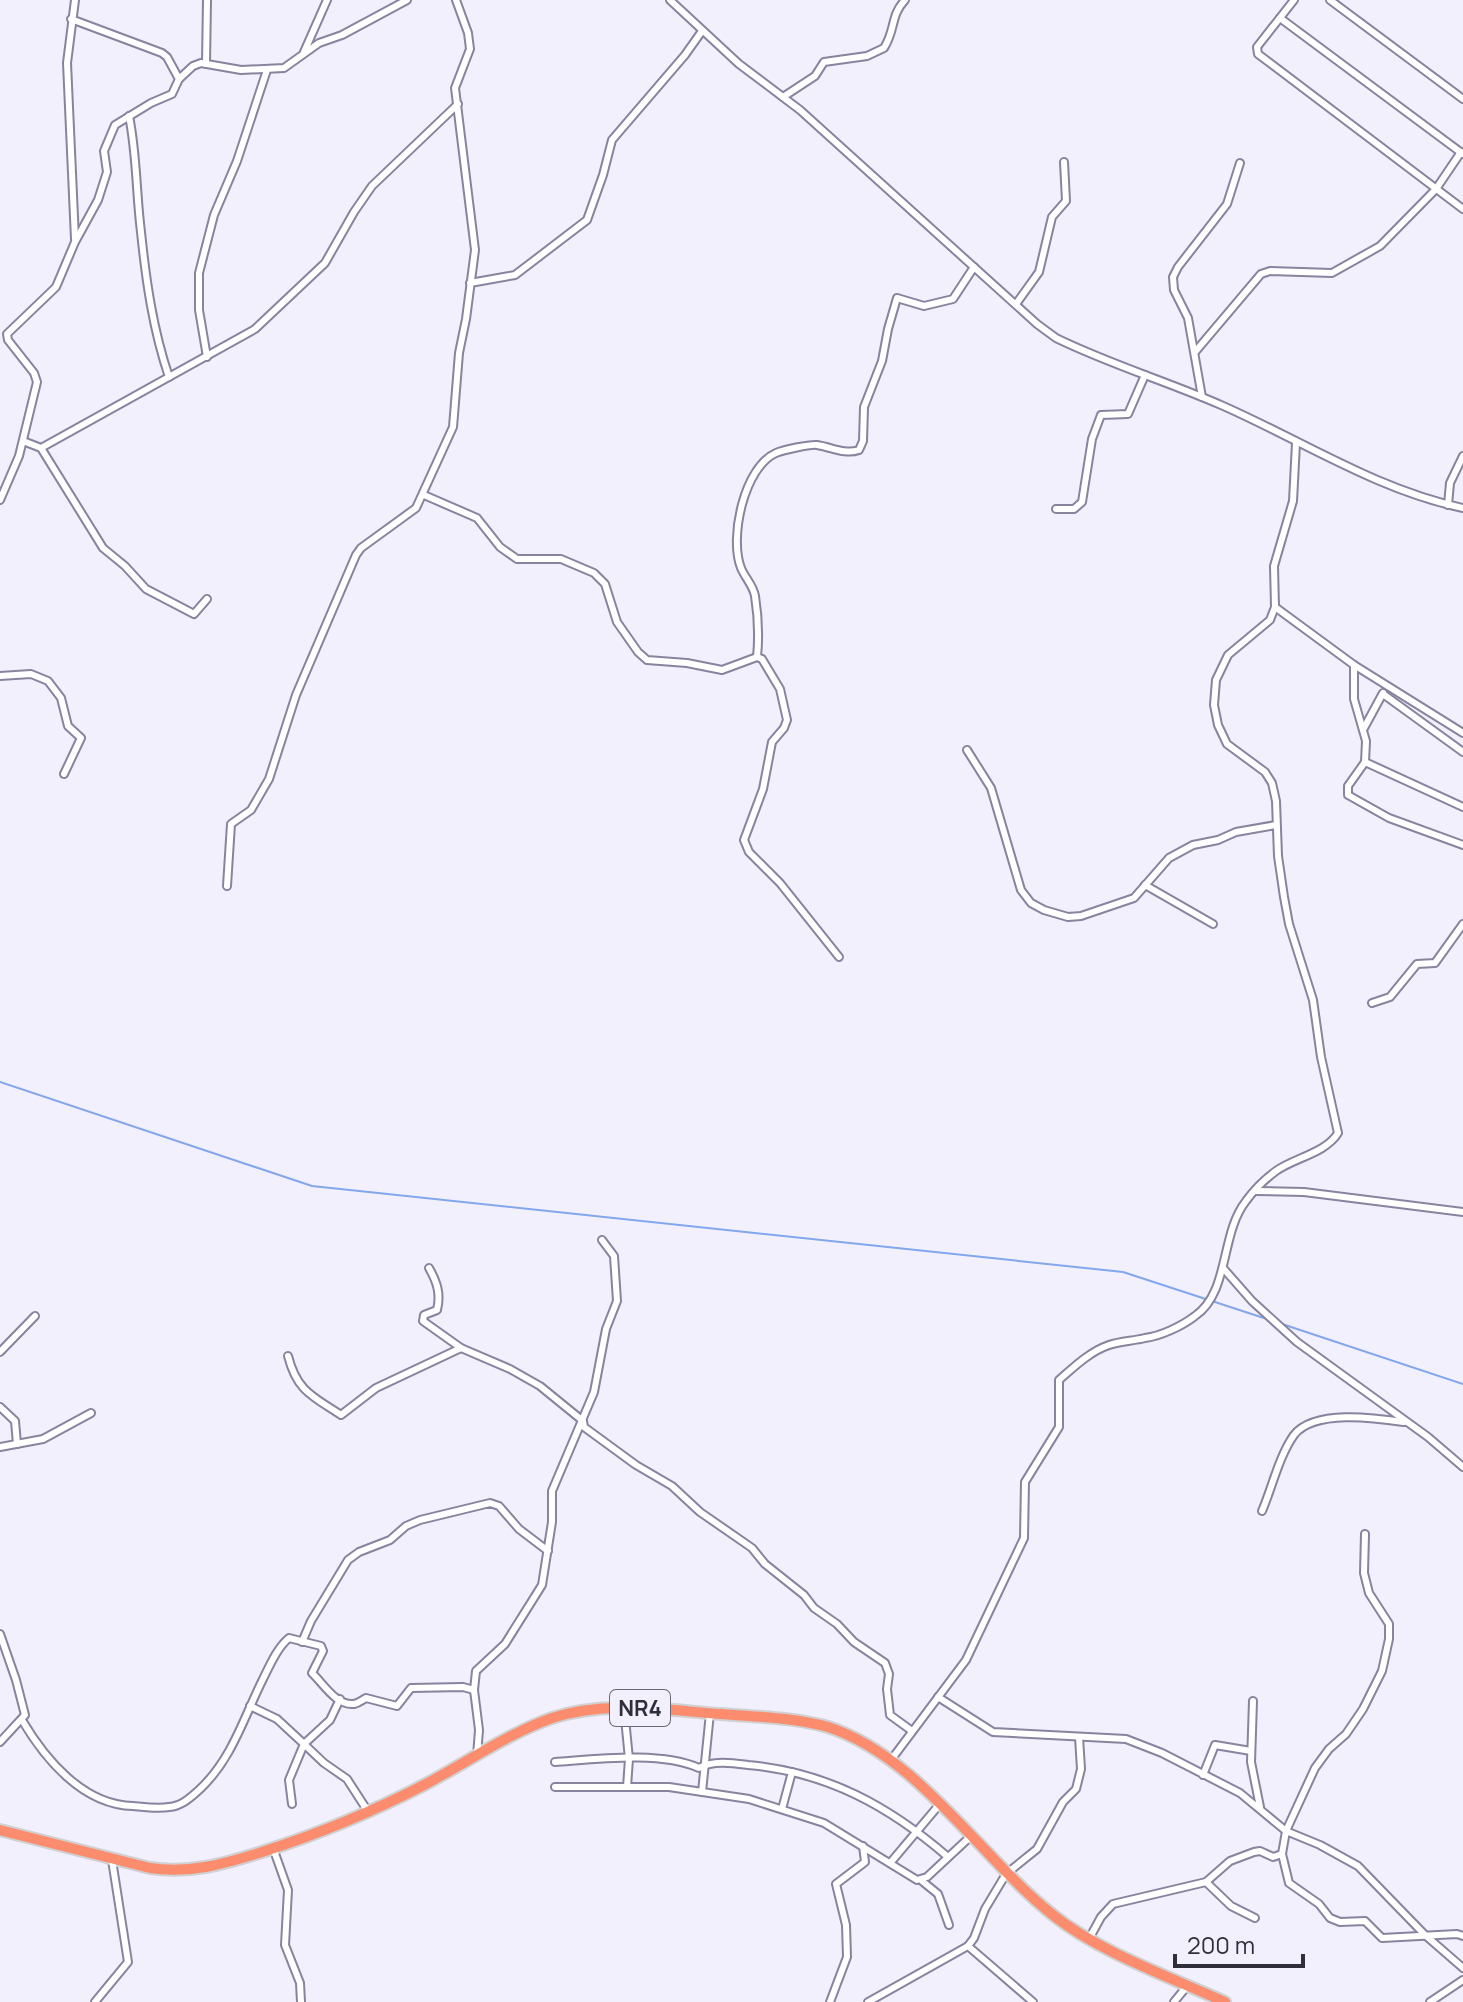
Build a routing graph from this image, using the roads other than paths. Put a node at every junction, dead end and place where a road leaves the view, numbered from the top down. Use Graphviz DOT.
graph roads {
  1 [pos="75,0"];
  2 [pos="207,0"];
  3 [pos="327,0"];
  4 [pos="407,0"];
  5 [pos="456,0"];
  6 [pos="670,0"];
  7 [pos="905,0"];
  8 [pos="1294,0"];
  9 [pos="1330,0"];
  10 [pos="1280,18"];
  11 [pos="71,19"];
  12 [pos="702,31"];
  13 [pos="303,55"];
  14 [pos="206,64"];
  15 [pos="267,70"];
  16 [pos="179,79"];
  17 [pos="783,97"];
  18 [pos="1463,99"];
  19 [pos="458,104"];
  20 [pos="129,116"];
  21 [pos="1462,153"];
  22 [pos="1064,162"];
  23 [pos="1240,163"];
  24 [pos="1436,189"];
  25 [pos="1463,209"];
  26 [pos="75,242"];
  27 [pos="974,267"];
  28 [pos="470,283"];
  29 [pos="1016,304"];
  30 [pos="1195,352"];
  31 [pos="207,357"];
  32 [pos="1145,375"];
  33 [pos="169,377"];
  34 [pos="1202,397"];
  35 [pos="23,441"];
  36 [pos="1296,443"];
  37 [pos="41,448"];
  38 [pos="1463,456"];
  39 [pos="424,495"];
  40 [pos="0,498"];
  41 [pos="1448,505"];
  42 [pos="1463,508"];
  43 [pos="1056,509"];
  44 [pos="207,599"];
  45 [pos="1275,607"];
  46 [pos="757,657"];
  47 [pos="1354,665"];
  48 [pos="0,676"];
  49 [pos="1385,690"];
  50 [pos="1364,728"];
  51 [pos="1463,733"];
  52 [pos="967,750"];
  53 [pos="1463,752"];
  54 [pos="1365,762"];
  55 [pos="64,774"];
  56 [pos="1463,807"];
  57 [pos="1276,825"];
  58 [pos="1463,845"];
  59 [pos="1145,885"];
  60 [pos="227,886"];
  61 [pos="1213,924"];
  62 [pos="1463,924"];
  63 [pos="839,957"];
  64 [pos="1372,1003"];
  65 [pos="1255,1191"];
  66 [pos="1463,1212"];
  67 [pos="602,1240"];
  68 [pos="429,1268"];
  69 [pos="1223,1268"];
  70 [pos="35,1316"];
  71 [pos="461,1348"];
  72 [pos="0,1352"];
  73 [pos="288,1356"];
  74 [pos="0,1407"];
  75 [pos="91,1413"];
  76 [pos="583,1421"];
  77 [pos="1408,1423"];
  78 [pos="17,1444"];
  79 [pos="0,1447"];
  80 [pos="1463,1467"];
  81 [pos="1262,1511"];
  82 [pos="1365,1534"];
  83 [pos="548,1551"];
  84 [pos="0,1634"];
  85 [pos="302,1642"];
  86 [pos="9,1660"];
  87 [pos="0,1665"];
  88 [pos="474,1690"];
  89 [pos="938,1697"];
  90 [pos="340,1699"];
  91 [pos="1253,1701"];
  92 [pos="250,1706"];
  93 [pos="624,1708"];
  94 [pos="710,1713"];
  95 [pos="22,1720"];
  96 [pos="912,1731"];
  97 [pos="1079,1737"];
  98 [pos="0,1742"];
  99 [pos="304,1744"];
  100 [pos="1251,1751"];
  101 [pos="477,1756"];
  102 [pos="629,1759"];
  103 [pos="891,1760"];
  104 [pos="555,1762"];
  105 [pos="707,1763"];
  106 [pos="792,1772"];
  107 [pos="1203,1775"];
  108 [pos="555,1787"];
  109 [pos="627,1787"];
  110 [pos="702,1792"];
  111 [pos="292,1804"];
  112 [pos="939,1805"];
  113 [pos="1260,1807"];
  114 [pos="782,1809"];
  115 [pos="369,1813"];
  116 [pos="0,1830"];
  117 [pos="1286,1831"];
  118 [pos="917,1832"];
  119 [pos="971,1836"];
  120 [pos="863,1846"];
  121 [pos="273,1848"];
  122 [pos="1282,1854"];
  123 [pos="948,1857"];
  124 [pos="112,1860"];
  125 [pos="891,1862"];
  126 [pos="1006,1874"];
  127 [pos="922,1881"];
  128 [pos="1206,1882"];
  129 [pos="1255,1918"];
  130 [pos="949,1925"];
  131 [pos="1425,1935"];
  132 [pos="1463,1936"];
  133 [pos="1089,1939"];
  134 [pos="968,1946"];
  135 [pos="1463,1968"];
  136 [pos="1463,1980"];
  137 [pos="1188,1985"];
  138 [pos="95,2002"];
  139 [pos="301,2002"];
  140 [pos="830,2002"];
  141 [pos="868,2002"];
  142 [pos="1033,2002"];
  143 [pos="1174,2002"];
  144 [pos="1225,2002"];
  145 [pos="1430,2002"];
  1 -- 11 [label="street"];
  2 -- 14 [label="street"];
  3 -- 13 [label="street"];
  4 -- 13 [label="street"];
  5 -- 19 [label="street"];
  6 -- 12 [label="street"];
  7 -- 17 [label="street"];
  8 -- 10 [label="street"];
  9 -- 18 [label="street"];
  10 -- 21 [label="street"];
  10 -- 24 [label="street"];
  11 -- 16 [label="street"];
  11 -- 26 [label="street"];
  12 -- 17 [label="street"];
  12 -- 28 [label="street"];
  13 -- 15 [label="street"];
  14 -- 15 [label="street"];
  14 -- 16 [label="street"];
  15 -- 31 [label="street"];
  16 -- 20 [label="street"];
  17 -- 27 [label="street"];
  19 -- 28 [label="street"];
  19 -- 31 [label="street"];
  20 -- 26 [label="street"];
  20 -- 33 [label="street"];
  21 -- 24 [label="street"];
  22 -- 29 [label="street"];
  23 -- 30 [label="street"];
  24 -- 25 [label="street"];
  24 -- 30 [label="street"];
  26 -- 35 [label="street"];
  27 -- 29 [label="street"];
  27 -- 46 [label="street"];
  28 -- 39 [label="street"];
  29 -- 32 [label="street"];
  30 -- 34 [label="street"];
  31 -- 33 [label="street"];
  32 -- 34 [label="street"];
  32 -- 43 [label="street"];
  33 -- 37 [label="street"];
  34 -- 36 [label="street"];
  35 -- 37 [label="street"];
  35 -- 40 [label="street"];
  36 -- 41 [label="street"];
  36 -- 45 [label="street"];
  37 -- 44 [label="street"];
  38 -- 41 [label="street"];
  39 -- 46 [label="street"];
  39 -- 60 [label="street"];
  41 -- 42 [label="street"];
  45 -- 47 [label="street"];
  45 -- 57 [label="street"];
  46 -- 63 [label="street"];
  47 -- 49 [label="street"];
  47 -- 50 [label="street"];
  48 -- 55 [label="street"];
  49 -- 50 [label="street"];
  49 -- 51 [label="street"];
  49 -- 53 [label="street"];
  50 -- 54 [label="street"];
  52 -- 59 [label="street"];
  54 -- 56 [label="street"];
  54 -- 58 [label="street"];
  57 -- 59 [label="street"];
  57 -- 65 [label="street"];
  59 -- 61 [label="street"];
  62 -- 64 [label="street"];
  65 -- 66 [label="street"];
  65 -- 69 [label="street"];
  67 -- 76 [label="street"];
  68 -- 71 [label="street"];
  69 -- 77 [label="street"];
  69 -- 89 [label="street"];
  70 -- 72 [label="street"];
  71 -- 73 [label="street"];
  71 -- 76 [label="street"];
  74 -- 78 [label="street"];
  75 -- 78 [label="street"];
  76 -- 83 [label="street"];
  76 -- 96 [label="street"];
  77 -- 80 [label="street"];
  77 -- 81 [label="street"];
  78 -- 79 [label="street"];
  82 -- 117 [label="street"];
  83 -- 85 [label="street"];
  83 -- 88 [label="street"];
  84 -- 86 [label="street"];
  85 -- 90 [label="street"];
  85 -- 92 [label="street"];
  86 -- 87 [label="street"];
  86 -- 95 [label="street"];
  88 -- 90 [label="street"];
  88 -- 101 [label="street"];
  89 -- 96 [label="street"];
  89 -- 97 [label="street"];
  90 -- 99 [label="street"];
  91 -- 100 [label="street"];
  92 -- 95 [label="street"];
  92 -- 99 [label="street"];
  93 -- 94 [label="highway, NR4"];
  93 -- 101 [label="highway, NR4"];
  93 -- 102 [label="street"];
  94 -- 103 [label="highway, NR4"];
  94 -- 105 [label="street"];
  95 -- 98 [label="street"];
  96 -- 103 [label="street"];
  97 -- 107 [label="street"];
  97 -- 126 [label="street"];
  99 -- 111 [label="street"];
  99 -- 115 [label="street"];
  100 -- 107 [label="street"];
  100 -- 113 [label="street"];
  101 -- 115 [label="highway, NR4"];
  102 -- 104 [label="street"];
  102 -- 105 [label="street"];
  102 -- 109 [label="street"];
  103 -- 112 [label="highway, NR4"];
  105 -- 106 [label="street"];
  105 -- 110 [label="street"];
  106 -- 114 [label="street"];
  106 -- 118 [label="street"];
  107 -- 113 [label="street"];
  108 -- 109 [label="street"];
  109 -- 110 [label="street"];
  110 -- 114 [label="street"];
  112 -- 118 [label="street"];
  112 -- 119 [label="highway, NR4"];
  113 -- 117 [label="street"];
  114 -- 120 [label="street"];
  115 -- 121 [label="highway, NR4"];
  116 -- 124 [label="highway, NR4"];
  117 -- 122 [label="street"];
  117 -- 131 [label="street"];
  118 -- 123 [label="street"];
  118 -- 125 [label="street"];
  119 -- 123 [label="street"];
  119 -- 126 [label="highway, NR4"];
  120 -- 125 [label="street"];
  120 -- 140 [label="street"];
  121 -- 124 [label="highway, NR4"];
  121 -- 139 [label="street"];
  122 -- 128 [label="street"];
  122 -- 131 [label="street"];
  123 -- 127 [label="street"];
  124 -- 138 [label="street"];
  125 -- 127 [label="street"];
  126 -- 133 [label="highway, NR4"];
  126 -- 134 [label="street"];
  127 -- 130 [label="street"];
  128 -- 129 [label="street"];
  128 -- 133 [label="street"];
  131 -- 132 [label="street"];
  131 -- 135 [label="street"];
  133 -- 137 [label="highway, NR4"];
  134 -- 141 [label="street"];
  134 -- 142 [label="street"];
  136 -- 145 [label="street"];
  137 -- 143 [label="street"];
  137 -- 144 [label="highway, NR4"];
}
